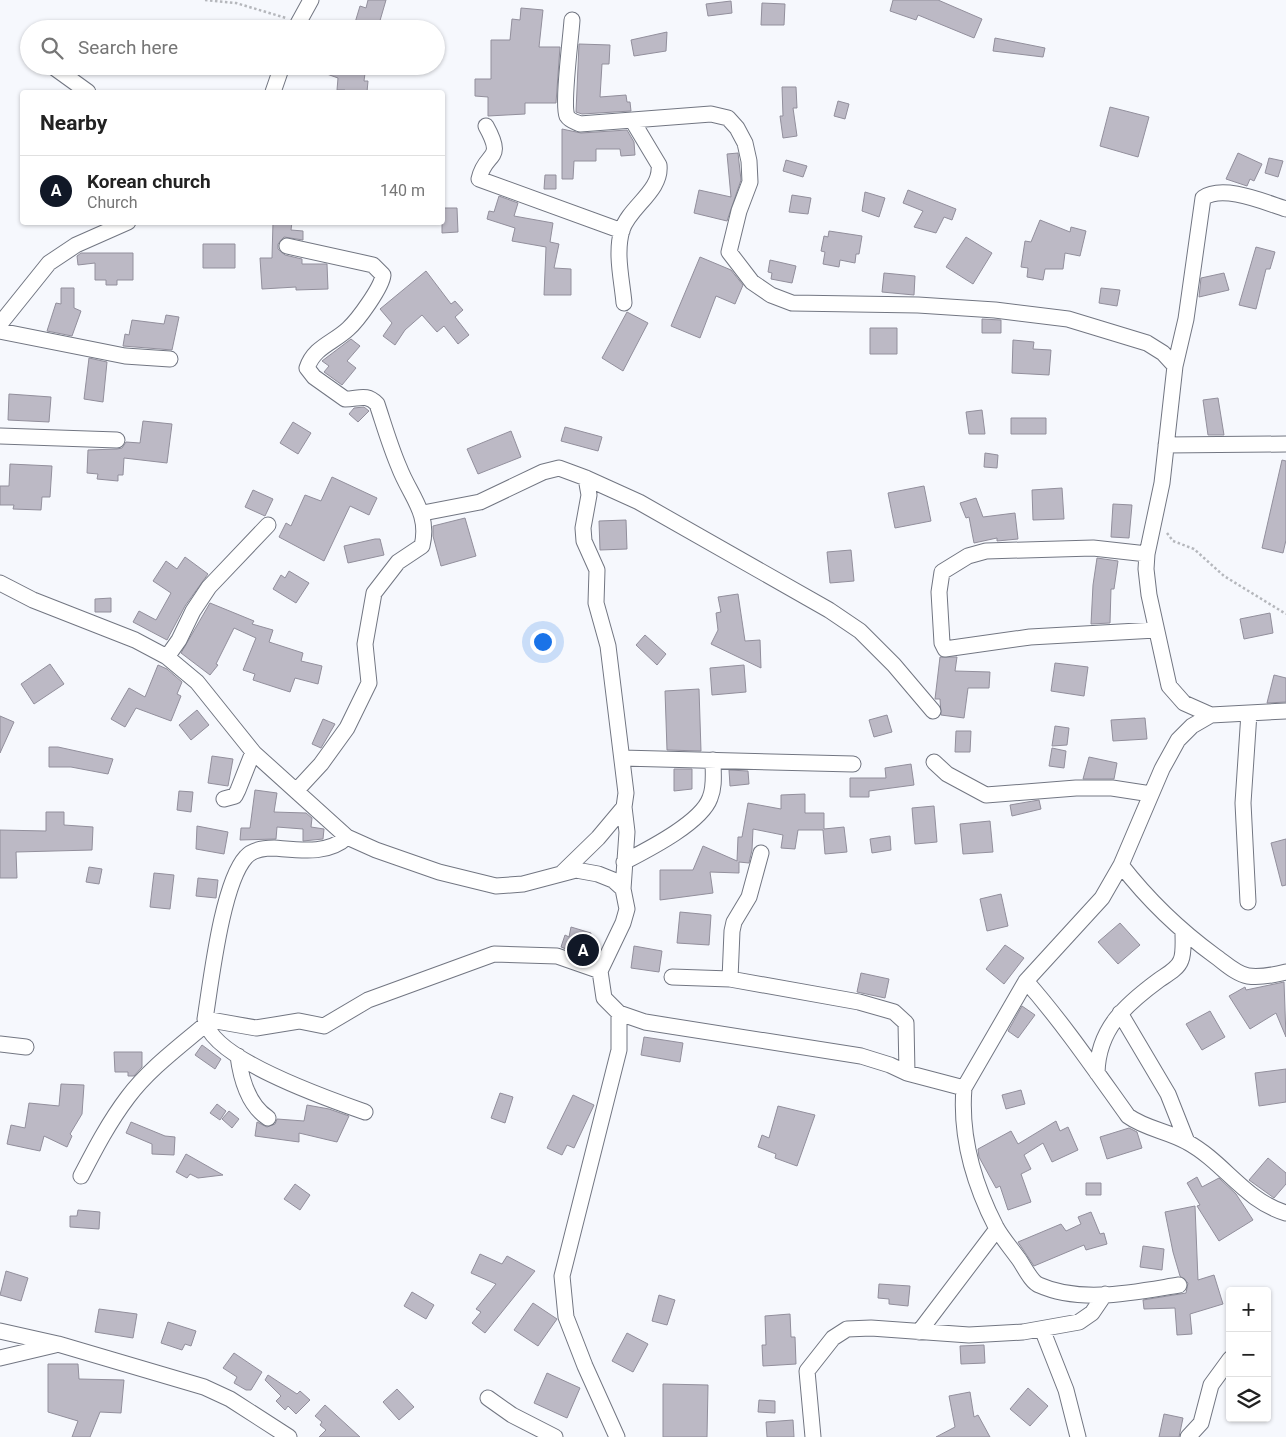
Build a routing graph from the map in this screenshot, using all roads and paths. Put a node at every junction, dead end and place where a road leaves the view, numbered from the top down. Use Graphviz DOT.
graph roads {
  1 [pos="205,0"];
  2 [pos="311,0"];
  3 [pos="282,20"];
  4 [pos="299,20"];
  5 [pos="572,20"];
  6 [pos="64,75"];
  7 [pos="279,75"];
  8 [pos="85,90"];
  9 [pos="273,90"];
  10 [pos="632,120"];
  11 [pos="486,126"];
  12 [pos="1286,209"];
  13 [pos="121,225"];
  14 [pos="622,231"];
  15 [pos="287,246"];
  16 [pos="624,303"];
  17 [pos="0,324"];
  18 [pos="0,331"];
  19 [pos="170,359"];
  20 [pos="1175,366"];
  21 [pos="0,436"];
  22 [pos="117,440"];
  23 [pos="1286,444"];
  24 [pos="1166,445"];
  25 [pos="586,478"];
  26 [pos="423,513"];
  27 [pos="1155,519"];
  28 [pos="268,525"];
  29 [pos="1147,554"];
  30 [pos="0,583"];
  31 [pos="1286,614"];
  32 [pos="1156,630"];
  33 [pos="167,657"];
  34 [pos="932,711"];
  35 [pos="1286,711"];
  36 [pos="1249,713"];
  37 [pos="1211,715"];
  38 [pos="253,752"];
  39 [pos="622,758"];
  40 [pos="713,760"];
  41 [pos="934,762"];
  42 [pos="853,764"];
  43 [pos="296,791"];
  44 [pos="1151,794"];
  45 [pos="224,800"];
  46 [pos="624,807"];
  47 [pos="347,837"];
  48 [pos="761,853"];
  49 [pos="624,862"];
  50 [pos="1122,865"];
  51 [pos="563,872"];
  52 [pos="623,889"];
  53 [pos="1248,902"];
  54 [pos="1183,932"];
  55 [pos="600,971"];
  56 [pos="1286,972"];
  57 [pos="672,977"];
  58 [pos="730,979"];
  59 [pos="1026,981"];
  60 [pos="1120,1013"];
  61 [pos="620,1014"];
  62 [pos="205,1022"];
  63 [pos="0,1044"];
  64 [pos="26,1047"];
  65 [pos="238,1056"];
  66 [pos="907,1073"];
  67 [pos="1097,1073"];
  68 [pos="964,1088"];
  69 [pos="365,1112"];
  70 [pos="268,1118"];
  71 [pos="1187,1142"];
  72 [pos="81,1176"];
  73 [pos="1286,1213"];
  74 [pos="997,1229"];
  75 [pos="1179,1285"];
  76 [pos="1105,1294"];
  77 [pos="1042,1329"];
  78 [pos="0,1331"];
  79 [pos="919,1332"];
  80 [pos="58,1344"];
  81 [pos="0,1358"];
  82 [pos="1226,1364"];
  83 [pos="488,1398"];
  84 [pos="289,1437"];
  85 [pos="556,1437"];
  86 [pos="617,1437"];
  87 [pos="813,1437"];
  88 [pos="1078,1437"];
  89 [pos="1188,1437"];
  1 -- 3 [label="path"];
  2 -- 4 [label="street"];
  5 -- 10 [label="street"];
  6 -- 8 [label="street"];
  7 -- 9 [label="street"];
  10 -- 14 [label="street"];
  10 -- 20 [label="street"];
  11 -- 14 [label="street"];
  12 -- 20 [label="street"];
  13 -- 17 [label="street"];
  14 -- 16 [label="street"];
  15 -- 26 [label="street"];
  18 -- 19 [label="street"];
  20 -- 24 [label="street"];
  21 -- 22 [label="street"];
  23 -- 24 [label="street"];
  24 -- 27 [label="street"];
  25 -- 26 [label="street"];
  25 -- 34 [label="street"];
  25 -- 39 [label="street"];
  26 -- 43 [label="street"];
  27 -- 29 [label="street"];
  27 -- 31 [label="path"];
  28 -- 33 [label="street"];
  29 -- 32 [label="street"];
  29 -- 32 [label="street"];
  30 -- 33 [label="street"];
  32 -- 37 [label="street"];
  33 -- 38 [label="street"];
  35 -- 36 [label="street"];
  36 -- 37 [label="street"];
  36 -- 53 [label="street"];
  37 -- 44 [label="street"];
  38 -- 43 [label="street"];
  38 -- 45 [label="street"];
  39 -- 40 [label="street"];
  39 -- 46 [label="street"];
  40 -- 42 [label="street"];
  40 -- 49 [label="street"];
  41 -- 44 [label="street"];
  43 -- 47 [label="street"];
  44 -- 50 [label="street"];
  46 -- 49 [label="street"];
  46 -- 51 [label="street"];
  47 -- 51 [label="street"];
  47 -- 62 [label="street"];
  48 -- 58 [label="street"];
  49 -- 52 [label="street"];
  50 -- 54 [label="street"];
  50 -- 59 [label="street"];
  51 -- 52 [label="street"];
  52 -- 55 [label="street"];
  54 -- 56 [label="street"];
  54 -- 60 [label="street"];
  55 -- 61 [label="street"];
  55 -- 62 [label="street"];
  57 -- 58 [label="street"];
  58 -- 66 [label="street"];
  59 -- 67 [label="street"];
  59 -- 68 [label="street"];
  60 -- 67 [label="street"];
  60 -- 71 [label="street"];
  61 -- 66 [label="street"];
  61 -- 86 [label="street"];
  62 -- 65 [label="street"];
  62 -- 72 [label="street"];
  63 -- 64 [label="street"];
  65 -- 69 [label="street"];
  65 -- 70 [label="street"];
  66 -- 68 [label="street"];
  67 -- 71 [label="street"];
  68 -- 74 [label="street"];
  71 -- 73 [label="street"];
  74 -- 76 [label="street"];
  74 -- 79 [label="street"];
  75 -- 76 [label="street"];
  76 -- 77 [label="street"];
  77 -- 79 [label="street"];
  77 -- 88 [label="street"];
  78 -- 80 [label="street"];
  79 -- 87 [label="street"];
  80 -- 81 [label="street"];
  80 -- 84 [label="street"];
  82 -- 89 [label="street"];
  83 -- 85 [label="street"];
}
